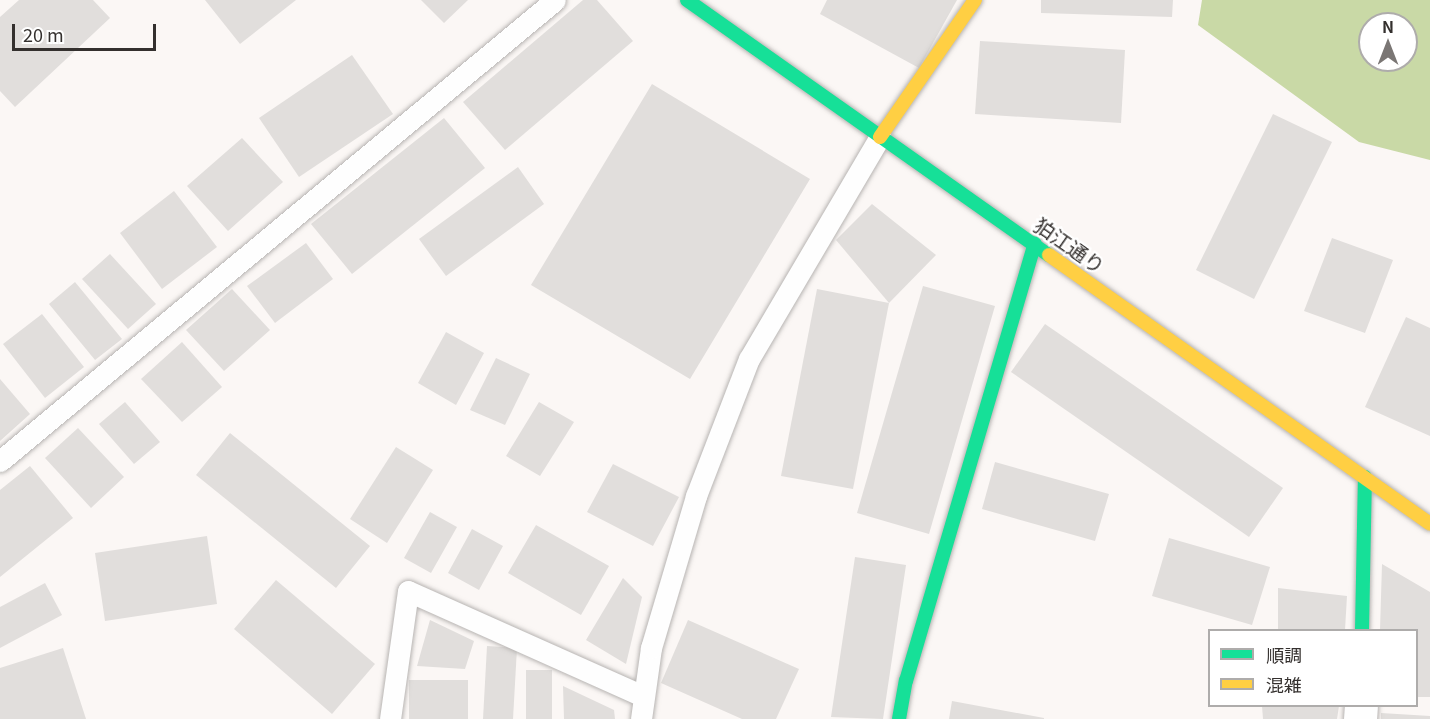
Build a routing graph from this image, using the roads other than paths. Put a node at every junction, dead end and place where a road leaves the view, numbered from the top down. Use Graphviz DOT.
graph roads {
  1 [pos="555,0"];
  2 [pos="687,0"];
  3 [pos="975,0"];
  4 [pos="880,137"];
  5 [pos="1035,244"];
  6 [pos="0,461"];
  7 [pos="1365,477"];
  8 [pos="1430,524"];
  9 [pos="1362,629"];
  10 [pos="643,696"];
  11 [pos="386,718"];
  12 [pos="640,719"];
  13 [pos="899,719"];
  1 -- 6 [label="lane"];
  2 -- 4 [label="main road, 狛江通り"];
  3 -- 4 [label="main road"];
  4 -- 5 [label="main road, 狛江通り"];
  4 -- 10 [label="lane"];
  5 -- 7 [label="main road, 狛江通り"];
  5 -- 13 [label="main road"];
  7 -- 8 [label="main road, 狛江通り"];
  7 -- 9 [label="main road"];
  10 -- 11 [label="lane"];
  10 -- 12 [label="lane"];
}
